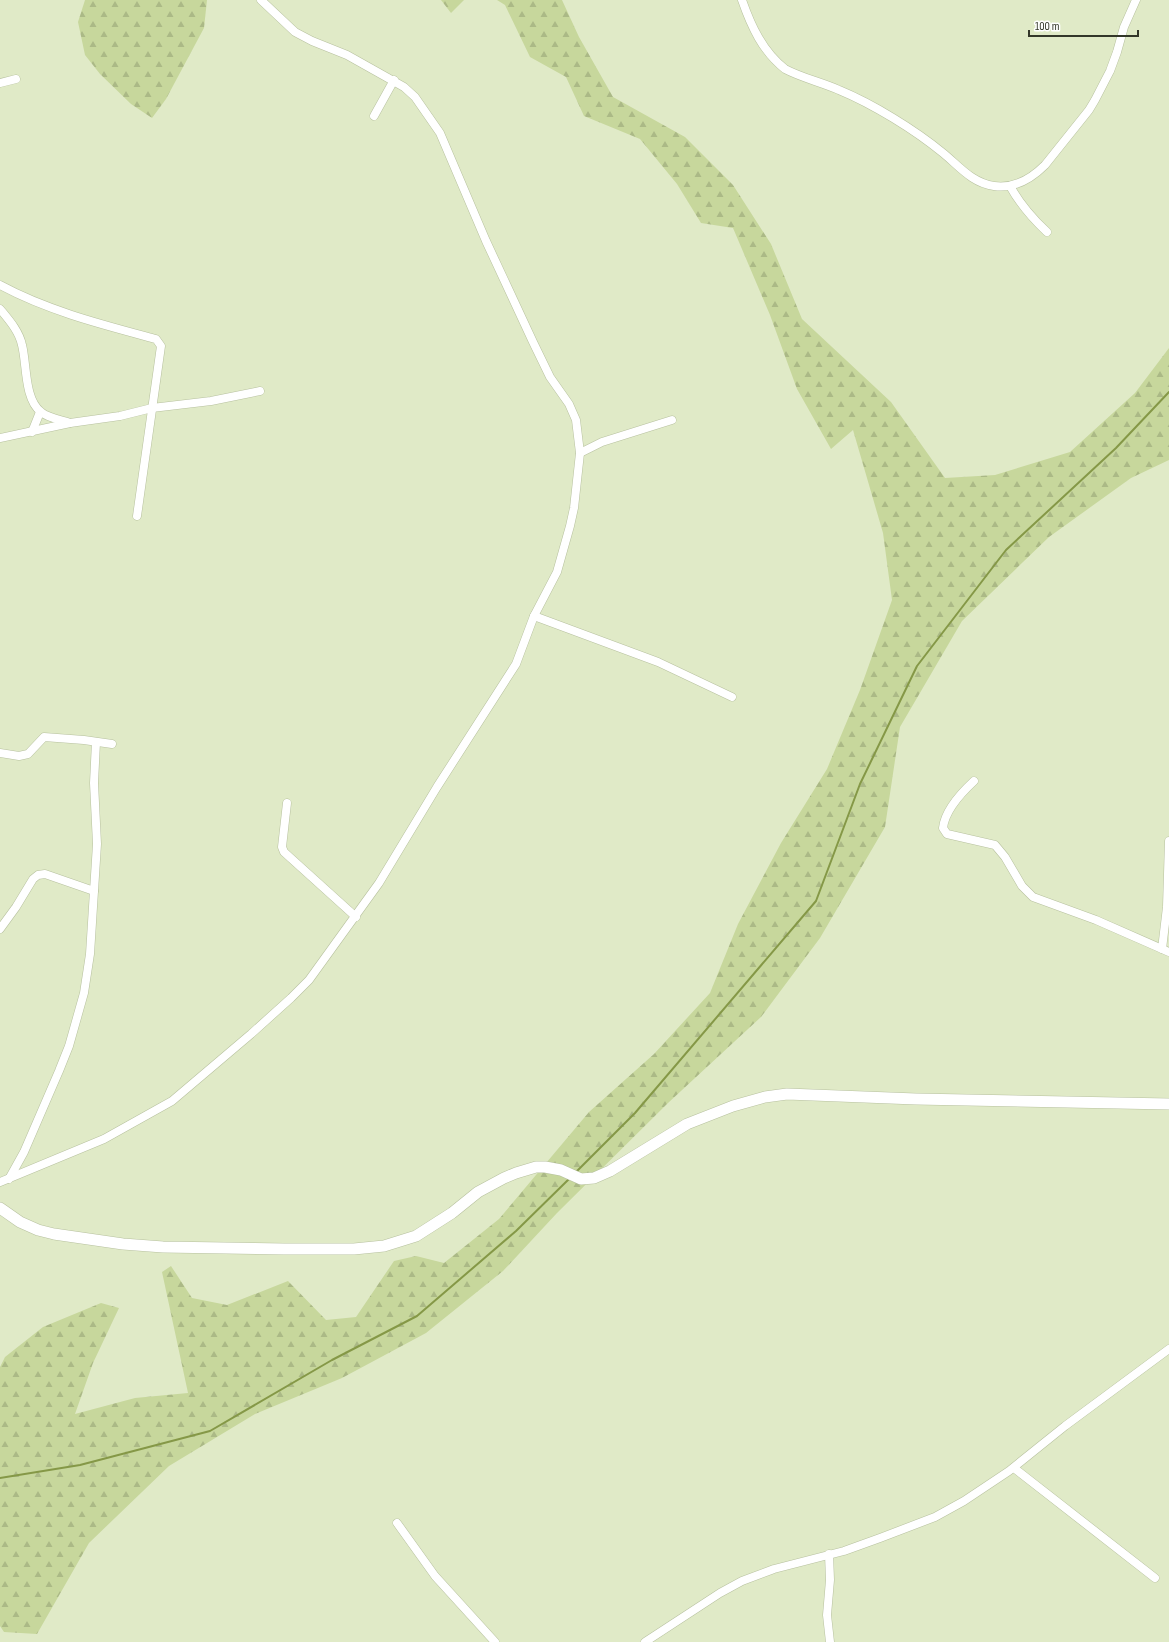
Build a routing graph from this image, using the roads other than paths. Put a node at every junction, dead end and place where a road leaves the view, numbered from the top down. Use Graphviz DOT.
graph roads {
  1 [pos="261,0"];
  2 [pos="742,0"];
  3 [pos="1136,0"];
  4 [pos="16,78"];
  5 [pos="394,80"];
  6 [pos="0,83"];
  7 [pos="374,116"];
  8 [pos="1010,186"];
  9 [pos="1047,232"];
  10 [pos="0,285"];
  11 [pos="0,309"];
  12 [pos="260,390"];
  13 [pos="152,408"];
  14 [pos="40,412"];
  15 [pos="672,420"];
  16 [pos="70,423"];
  17 [pos="32,432"];
  18 [pos="0,438"];
  19 [pos="580,453"];
  20 [pos="137,516"];
  21 [pos="534,616"];
  22 [pos="732,697"];
  23 [pos="96,742"];
  24 [pos="112,744"];
  25 [pos="0,753"];
  26 [pos="974,781"];
  27 [pos="287,803"];
  28 [pos="1169,841"];
  29 [pos="94,891"];
  30 [pos="356,916"];
  31 [pos="0,929"];
  32 [pos="1166,950"];
  33 [pos="1169,1104"];
  34 [pos="9,1178"];
  35 [pos="0,1182"];
  36 [pos="0,1208"];
  37 [pos="1169,1349"];
  38 [pos="1014,1468"];
  39 [pos="397,1523"];
  40 [pos="829,1554"];
  41 [pos="1155,1578"];
  42 [pos="495,1642"];
  43 [pos="645,1642"];
  44 [pos="830,1642"];
  1 -- 5 [label="street"];
  2 -- 8 [label="street"];
  3 -- 8 [label="street"];
  4 -- 6 [label="street"];
  5 -- 7 [label="street"];
  5 -- 19 [label="street"];
  8 -- 9 [label="street"];
  10 -- 13 [label="street"];
  11 -- 14 [label="street"];
  12 -- 13 [label="street"];
  13 -- 16 [label="street"];
  13 -- 20 [label="street"];
  14 -- 16 [label="street"];
  14 -- 17 [label="street"];
  15 -- 19 [label="street"];
  16 -- 17 [label="street"];
  17 -- 18 [label="street"];
  19 -- 21 [label="street"];
  21 -- 22 [label="street"];
  21 -- 30 [label="street"];
  23 -- 24 [label="street"];
  23 -- 25 [label="street"];
  23 -- 29 [label="street"];
  26 -- 32 [label="street"];
  27 -- 30 [label="street"];
  28 -- 32 [label="street"];
  29 -- 31 [label="street"];
  29 -- 34 [label="street"];
  30 -- 34 [label="street"];
  33 -- 36 [label="street"];
  34 -- 35 [label="street"];
  37 -- 38 [label="street"];
  38 -- 40 [label="street"];
  38 -- 41 [label="street"];
  39 -- 42 [label="street"];
  40 -- 43 [label="street"];
  40 -- 44 [label="street"];
}
